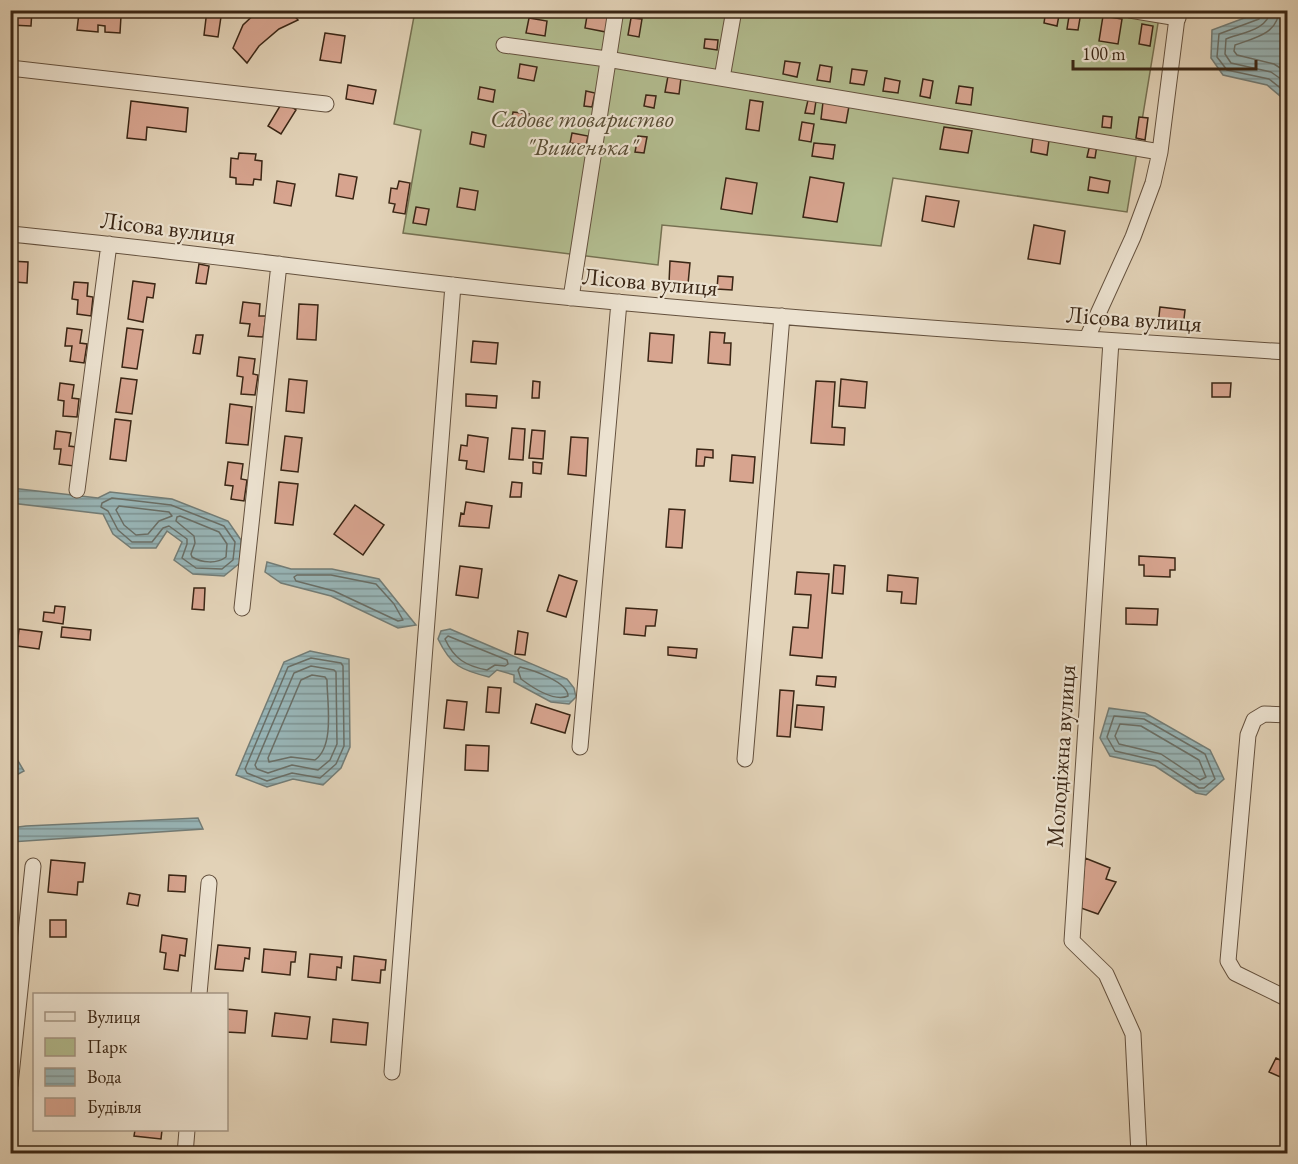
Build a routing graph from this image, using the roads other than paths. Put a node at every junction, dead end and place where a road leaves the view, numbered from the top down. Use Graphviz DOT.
graph roads {
  1 [pos="616,10"];
  2 [pos="734,10"];
  3 [pos="1130,10"];
  4 [pos="1178,14"];
  5 [pos="504,45"];
  6 [pos="607,59"];
  7 [pos="10,68"];
  8 [pos="722,78"];
  9 [pos="326,104"];
  10 [pos="1160,152"];
  11 [pos="10,234"];
  12 [pos="109,244"];
  13 [pos="279,264"];
  14 [pos="453,285"];
  15 [pos="571,298"];
  16 [pos="619,302"];
  17 [pos="782,316"];
  18 [pos="1087,338"];
  19 [pos="1111,341"];
  20 [pos="1287,352"];
  21 [pos="77,490"];
  22 [pos="242,608"];
  23 [pos="1287,715"];
  24 [pos="580,747"];
  25 [pos="745,759"];
  26 [pos="33,866"];
  27 [pos="209,883"];
  28 [pos="199,993"];
  29 [pos="1287,999"];
  30 [pos="392,1072"];
  31 [pos="10,1085"];
  32 [pos="187,1131"];
  33 [pos="185,1154"];
  34 [pos="1139,1154"];
  1 -- 6 [label="street"];
  2 -- 8 [label="street"];
  3 -- 4 [label="street"];
  4 -- 10 [label="street"];
  5 -- 6 [label="street"];
  6 -- 8 [label="street"];
  6 -- 15 [label="street"];
  7 -- 9 [label="street"];
  8 -- 10 [label="street"];
  10 -- 18 [label="street"];
  11 -- 12 [label="street, Лісова вулиця"];
  12 -- 13 [label="street, Лісова вулиця"];
  12 -- 21 [label="street"];
  13 -- 14 [label="street, Лісова вулиця"];
  13 -- 22 [label="street"];
  14 -- 15 [label="street, Лісова вулиця"];
  14 -- 30 [label="street"];
  15 -- 16 [label="street, Лісова вулиця"];
  16 -- 17 [label="street, Лісова вулиця"];
  16 -- 24 [label="street"];
  17 -- 18 [label="street, Лісова вулиця"];
  17 -- 25 [label="street"];
  18 -- 19 [label="street, Лісова вулиця"];
  19 -- 20 [label="street, Лісова вулиця"];
  19 -- 34 [label="street, Молодіжна вулиця"];
  23 -- 29 [label="street"];
  26 -- 31 [label="street"];
  27 -- 28 [label="street"];
  32 -- 33 [label="street"];
}
